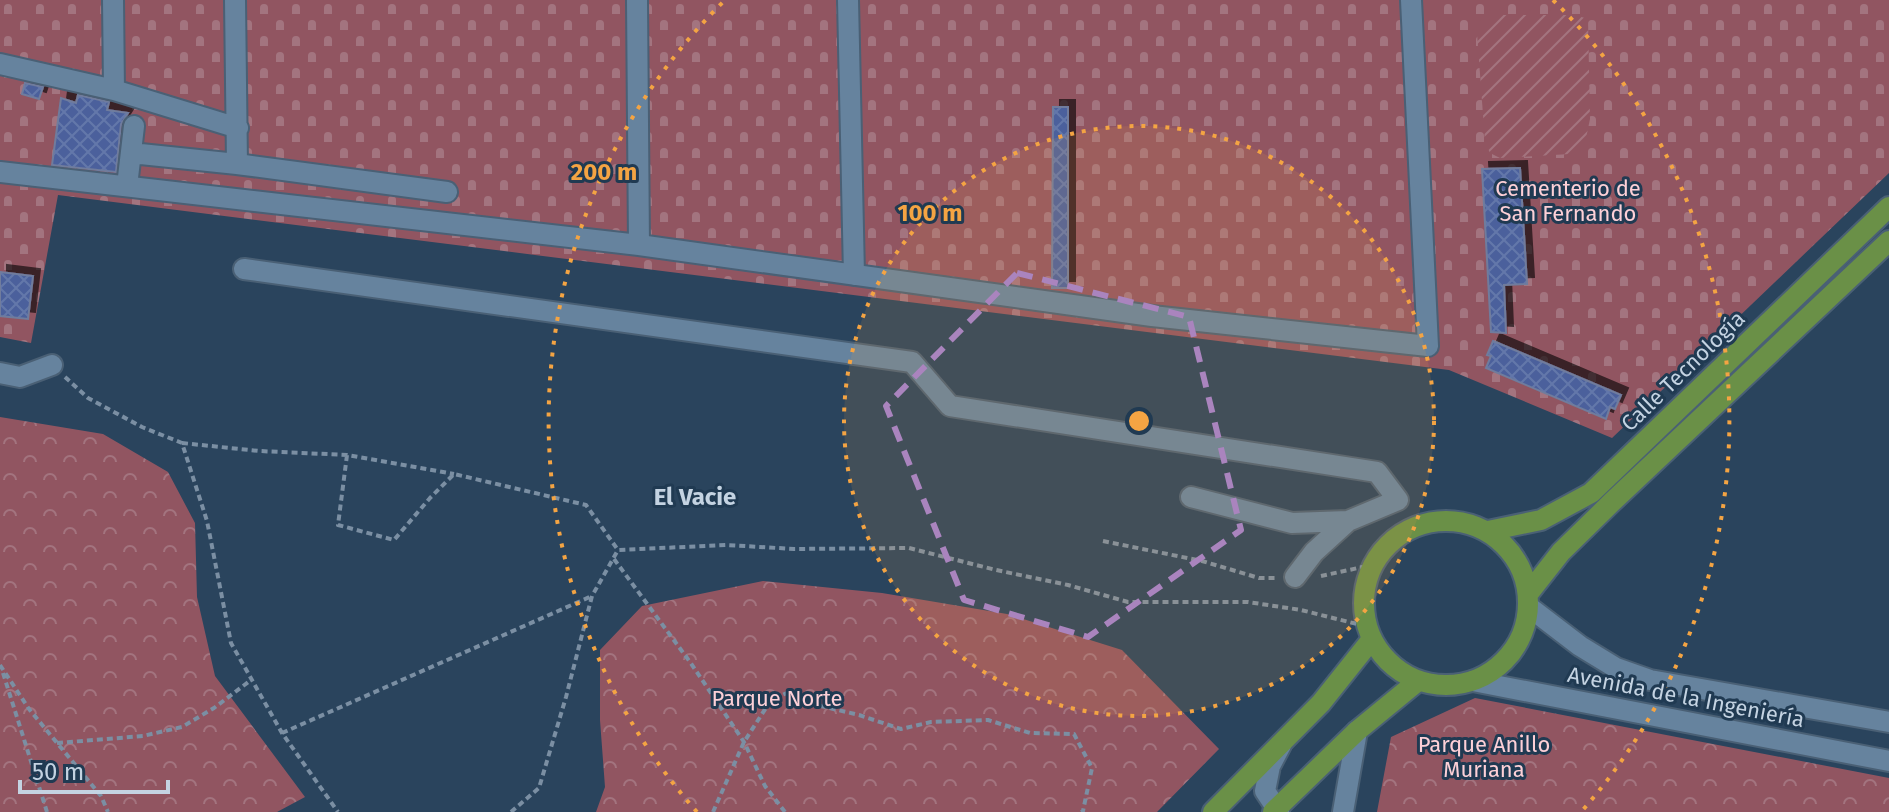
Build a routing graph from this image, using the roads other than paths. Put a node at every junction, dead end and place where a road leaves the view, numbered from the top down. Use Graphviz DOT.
graph roads {
  1 [pos="113,0"];
  2 [pos="235,0"];
  3 [pos="637,0"];
  4 [pos="848,0"];
  5 [pos="1411,0"];
  6 [pos="0,64"];
  7 [pos="114,90"];
  8 [pos="134,126"];
  9 [pos="238,128"];
  10 [pos="131,153"];
  11 [pos="237,164"];
  12 [pos="0,172"];
  13 [pos="127,186"];
  14 [pos="447,192"];
  15 [pos="1889,207"];
  16 [pos="1889,241"];
  17 [pos="639,245"];
  18 [pos="244,269"];
  19 [pos="854,275"];
  20 [pos="52,365"];
  21 [pos="0,373"];
  22 [pos="1191,497"];
  23 [pos="1348,521"];
  24 [pos="1488,531"];
  25 [pos="1295,577"];
  26 [pos="1528,600"];
  27 [pos="1370,633"];
  28 [pos="1418,681"];
  29 [pos="1473,681"];
  30 [pos="1889,722"];
  31 [pos="1357,731"];
  32 [pos="1282,742"];
  33 [pos="1889,761"];
  34 [pos="1276,811"];
  35 [pos="1213,812"];
  36 [pos="1343,812"];
  1 -- 7 [label="street"];
  2 -- 9 [label="street"];
  3 -- 17 [label="street"];
  4 -- 19 [label="street"];
  5 -- 19 [label="street"];
  6 -- 7 [label="street"];
  7 -- 9 [label="street"];
  8 -- 10 [label="street"];
  9 -- 11 [label="street"];
  10 -- 11 [label="street"];
  10 -- 13 [label="street"];
  11 -- 14 [label="street"];
  12 -- 13 [label="street"];
  13 -- 17 [label="street"];
  15 -- 24 [label="main road, Calle Tecnología"];
  16 -- 26 [label="main road, Calle Tecnología"];
  17 -- 19 [label="street"];
  18 -- 23 [label="street"];
  20 -- 21 [label="street"];
  22 -- 23 [label="street"];
  23 -- 25 [label="street"];
  24 -- 26 [label="main road"];
  24 -- 27 [label="main road"];
  26 -- 29 [label="main road"];
  26 -- 30 [label="street, Avenida de la Ingeniería"];
  27 -- 28 [label="main road"];
  27 -- 32 [label="main road"];
  28 -- 29 [label="main road"];
  28 -- 31 [label="main road"];
  29 -- 33 [label="street, Avenida de la Ingeniería"];
  31 -- 34 [label="main road"];
  31 -- 36 [label="street"];
  32 -- 34 [label="street"];
  32 -- 35 [label="main road"];
}
